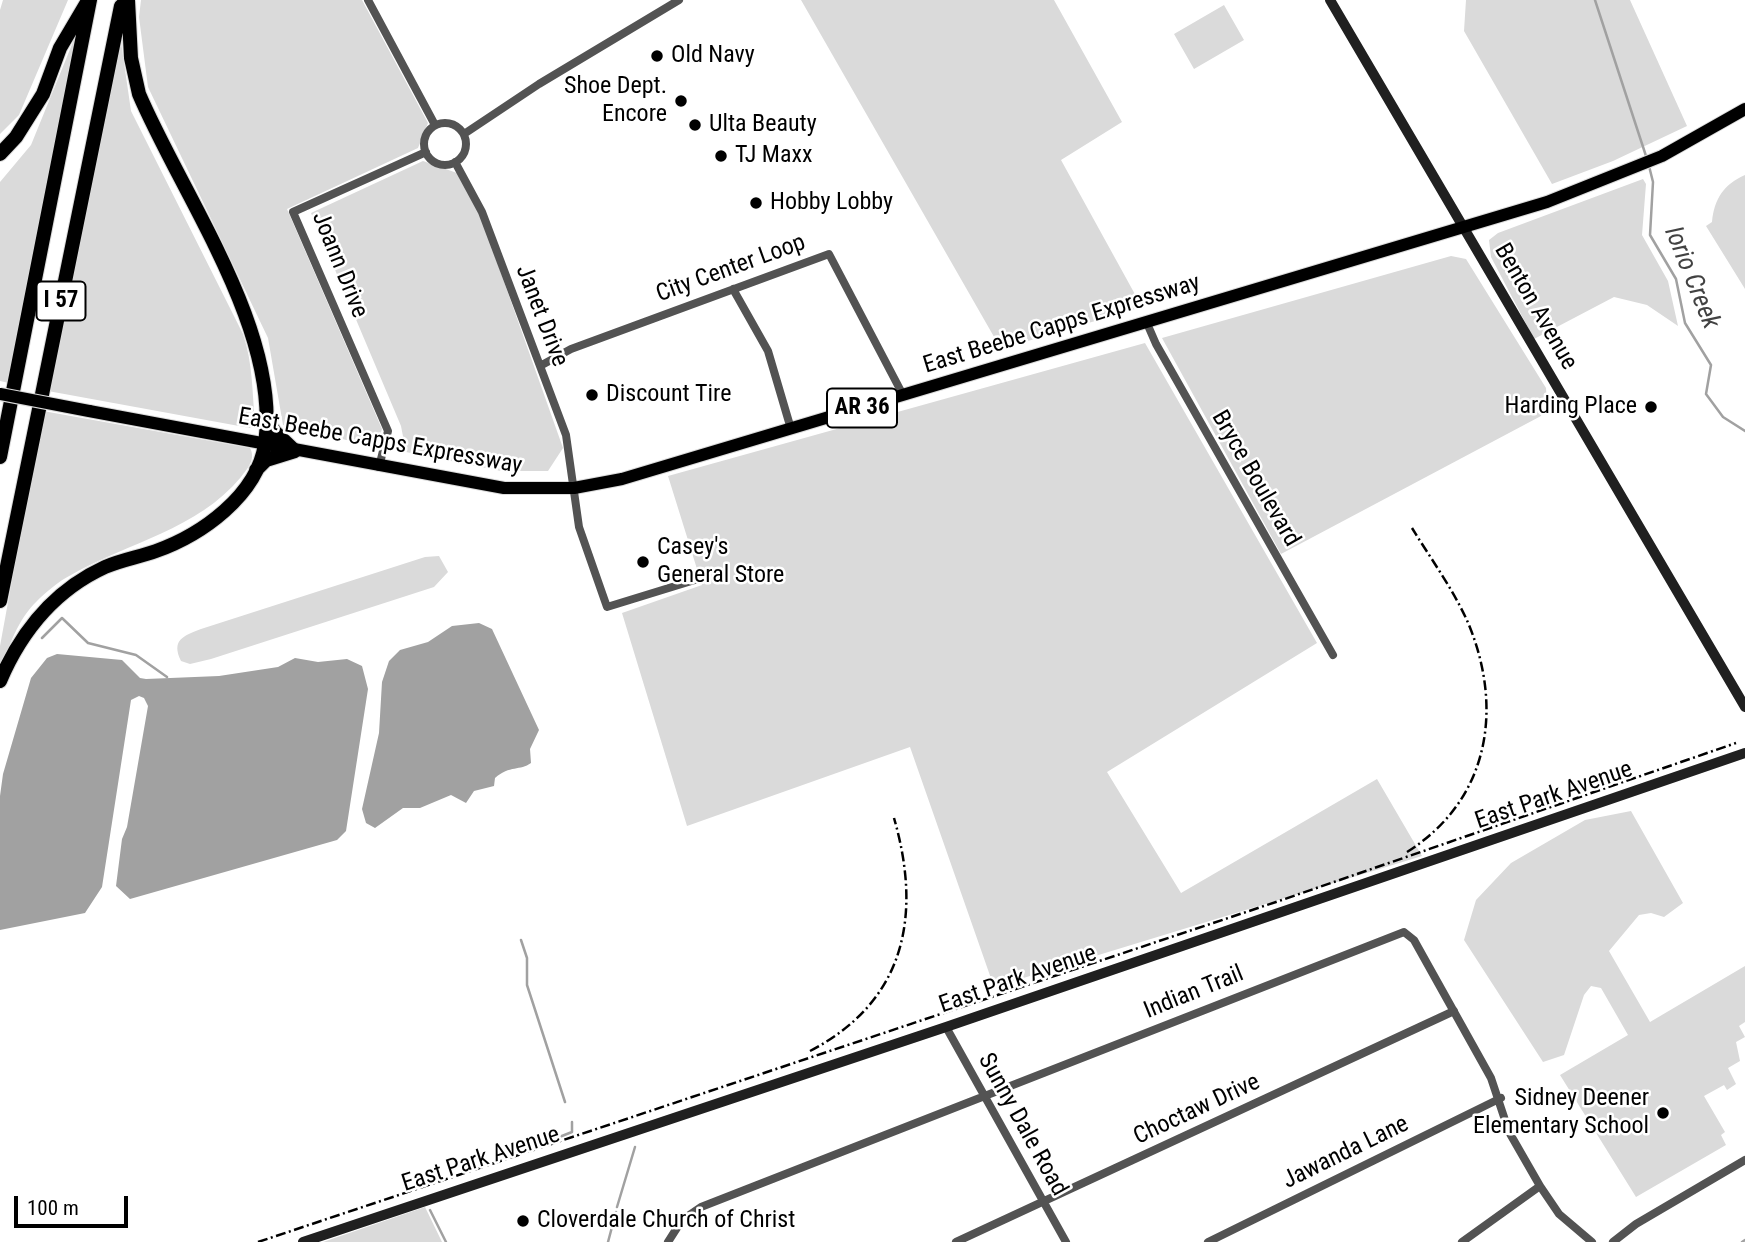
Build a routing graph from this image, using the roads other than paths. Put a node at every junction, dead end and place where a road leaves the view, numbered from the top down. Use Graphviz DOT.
graph roads {
  1 [pos="89,0"];
  2 [pos="122,0"];
  3 [pos="128,0"];
  4 [pos="368,0"];
  5 [pos="680,0"];
  6 [pos="1330,0"];
  7 [pos="1745,109"];
  8 [pos="435,125"];
  9 [pos="464,134"];
  10 [pos="426,152"];
  11 [pos="0,154"];
  12 [pos="455,162"];
  13 [pos="1465,228"];
  14 [pos="733,289"];
  15 [pos="1146,321"];
  16 [pos="540,366"];
  17 [pos="0,394"];
  18 [pos="903,395"];
  19 [pos="265,414"];
  20 [pos="791,429"];
  21 [pos="265,445"];
  22 [pos="295,451"];
  23 [pos="0,457"];
  24 [pos="379,467"];
  25 [pos="256,470"];
  26 [pos="574,488"];
  27 [pos="698,579"];
  28 [pos="0,601"];
  29 [pos="1333,655"];
  30 [pos="0,681"];
  31 [pos="1745,707"];
  32 [pos="1745,753"];
  33 [pos="1454,1011"];
  34 [pos="946,1027"];
  35 [pos="984,1097"];
  36 [pos="1501,1098"];
  37 [pos="1745,1160"];
  38 [pos="1540,1186"];
  39 [pos="1043,1202"];
  40 [pos="303,1242"];
  41 [pos="668,1242"];
  42 [pos="956,1242"];
  43 [pos="1066,1242"];
  44 [pos="1208,1242"];
  45 [pos="1462,1242"];
  46 [pos="1592,1242"];
  47 [pos="1613,1242"];
  1 -- 11 [label="highway"];
  1 -- 23 [label="highway, I 57"];
  2 -- 28 [label="highway, I 57"];
  3 -- 19 [label="highway"];
  4 -- 8 [label="street"];
  5 -- 9 [label="street"];
  6 -- 13 [label="street, Benton Avenue"];
  7 -- 13 [label="main road, East Beebe Capps Expressway / AR 36"];
  8 -- 9 [label="street"];
  8 -- 10 [label="street"];
  9 -- 12 [label="street"];
  10 -- 12 [label="street"];
  10 -- 24 [label="street, Joann Drive"];
  12 -- 16 [label="street, Janet Drive"];
  13 -- 15 [label="main road, East Beebe Capps Expressway / AR 36"];
  13 -- 31 [label="street, Benton Avenue"];
  14 -- 16 [label="street, City Center Loop"];
  14 -- 18 [label="street, City Center Loop"];
  14 -- 20 [label="street"];
  15 -- 18 [label="main road, East Beebe Capps Expressway / AR 36"];
  15 -- 29 [label="street, Bryce Boulevard"];
  16 -- 26 [label="street, Janet Drive"];
  17 -- 21 [label="main road, East Beebe Capps Expressway / AR 36, bridge"];
  18 -- 20 [label="main road, East Beebe Capps Expressway / AR 36"];
  19 -- 21 [label="highway"];
  19 -- 22 [label="highway"];
  20 -- 26 [label="main road, East Beebe Capps Expressway / AR 36"];
  21 -- 22 [label="main road, East Beebe Capps Expressway / AR 36"];
  21 -- 25 [label="highway"];
  22 -- 24 [label="main road, East Beebe Capps Expressway / AR 36"];
  22 -- 25 [label="highway"];
  24 -- 26 [label="main road, East Beebe Capps Expressway / AR 36"];
  25 -- 30 [label="highway"];
  26 -- 27 [label="street, Janet Drive"];
  32 -- 34 [label="street, East Park Avenue"];
  33 -- 35 [label="street, Indian Trail"];
  33 -- 36 [label="street, Indian Trail"];
  33 -- 39 [label="street, Choctaw Drive"];
  34 -- 35 [label="street, Sunny Dale Road"];
  34 -- 40 [label="street, East Park Avenue"];
  35 -- 39 [label="street, Sunny Dale Road"];
  35 -- 41 [label="street, Indian Trail"];
  36 -- 38 [label="street, Indian Trail"];
  36 -- 44 [label="street, Jawanda Lane"];
  37 -- 47 [label="street"];
  38 -- 45 [label="street"];
  38 -- 46 [label="street, Indian Trail"];
  39 -- 42 [label="street, Choctaw Drive"];
  39 -- 43 [label="street, Sunny Dale Road"];
}
